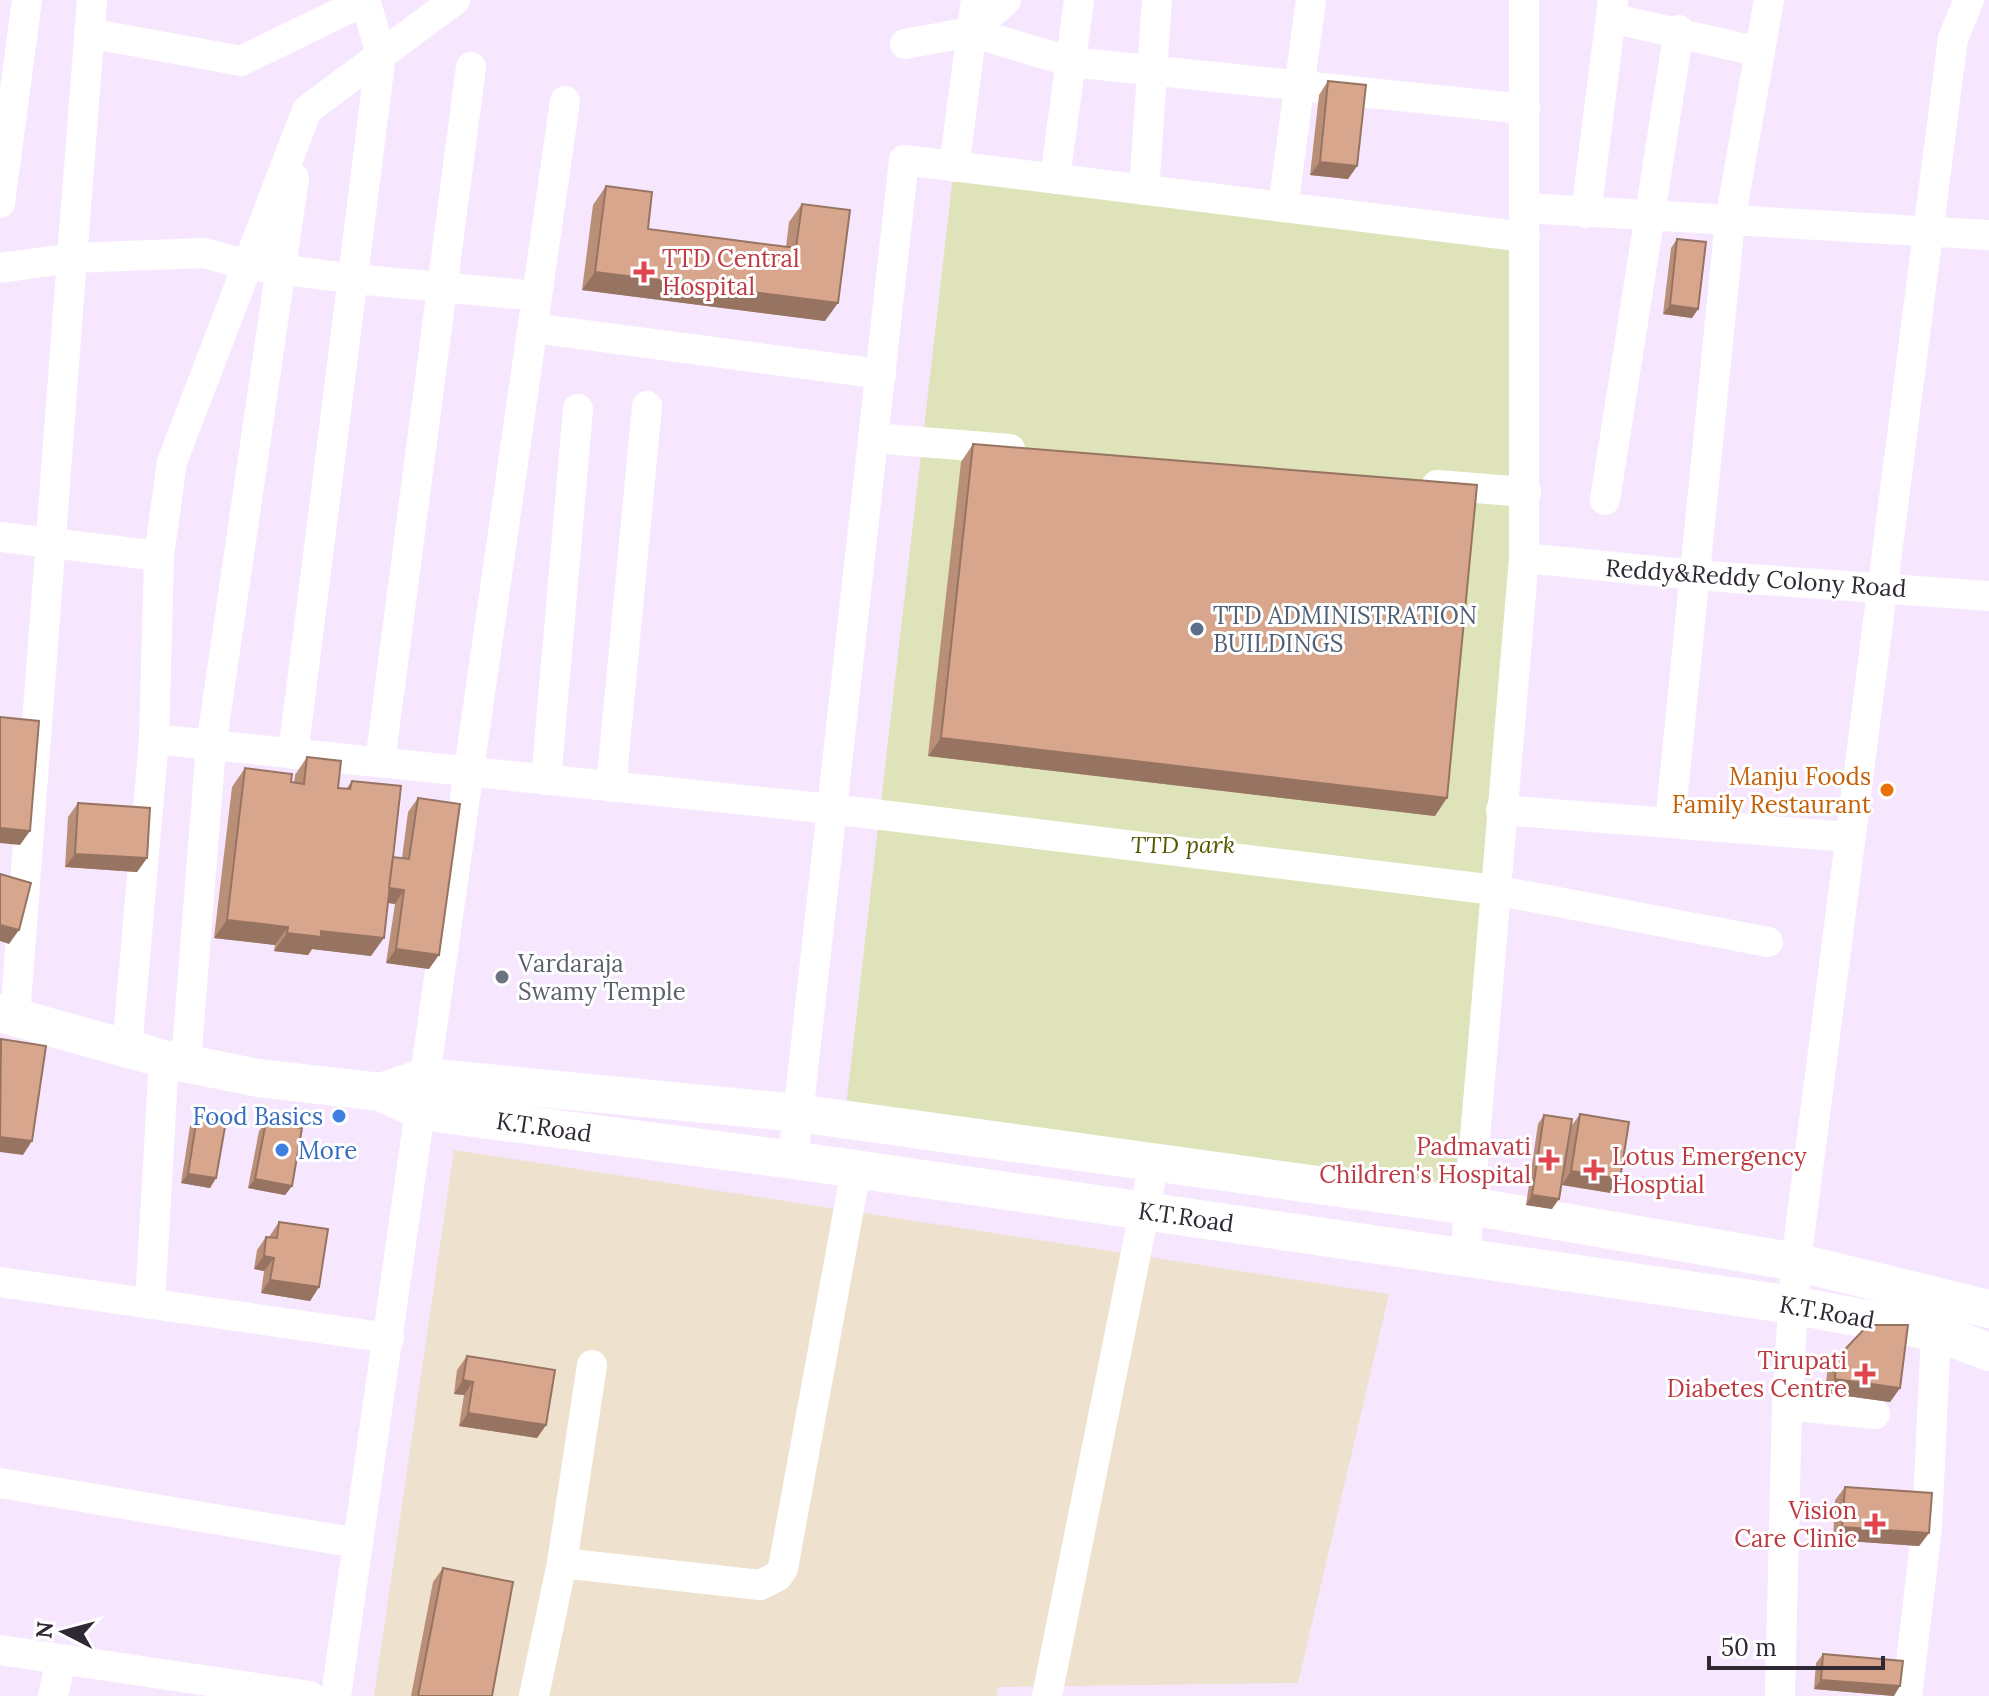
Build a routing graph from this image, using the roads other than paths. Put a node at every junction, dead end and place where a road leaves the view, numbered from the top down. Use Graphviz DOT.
graph roads {
  1 [pos="27,0"];
  2 [pos="92,0"];
  3 [pos="366,0"];
  4 [pos="455,0"];
  5 [pos="976,0"];
  6 [pos="1006,0"];
  7 [pos="1079,0"];
  8 [pos="1157,0"];
  9 [pos="1311,0"];
  10 [pos="1524,0"];
  11 [pos="1769,0"];
  12 [pos="1969,0"];
  13 [pos="1612,9"];
  14 [pos="1679,30"];
  15 [pos="971,32"];
  16 [pos="89,33"];
  17 [pos="905,44"];
  18 [pos="1760,52"];
  19 [pos="381,54"];
  20 [pos="1071,62"];
  21 [pos="471,67"];
  22 [pos="1153,70"];
  23 [pos="1299,88"];
  24 [pos="565,101"];
  25 [pos="1525,109"];
  26 [pos="303,120"];
  27 [pos="954,167"];
  28 [pos="1055,179"];
  29 [pos="1144,190"];
  30 [pos="0,203"];
  31 [pos="1283,207"];
  32 [pos="1586,213"];
  33 [pos="1648,216"];
  34 [pos="1730,221"];
  35 [pos="1525,223"];
  36 [pos="1927,232"];
  37 [pos="1989,235"];
  38 [pos="72,258"];
  39 [pos="248,265"];
  40 [pos="0,268"];
  41 [pos="281,269"];
  42 [pos="355,279"];
  43 [pos="442,286"];
  44 [pos="537,296"];
  45 [pos="533,328"];
  46 [pos="881,374"];
  47 [pos="647,406"];
  48 [pos="578,409"];
  49 [pos="873,438"];
  50 [pos="1033,451"];
  51 [pos="1415,483"];
  52 [pos="1526,492"];
  53 [pos="1605,500"];
  54 [pos="0,537"];
  55 [pos="49,543"];
  56 [pos="159,556"];
  57 [pos="1524,558"];
  58 [pos="1694,575"];
  59 [pos="1881,588"];
  60 [pos="1989,596"];
  61 [pos="154,739"];
  62 [pos="211,746"];
  63 [pos="293,754"];
  64 [pos="380,762"];
  65 [pos="470,772"];
  66 [pos="546,780"];
  67 [pos="611,787"];
  68 [pos="832,809"];
  69 [pos="1501,810"];
  70 [pos="1670,823"];
  71 [pos="1849,837"];
  72 [pos="1495,890"];
  73 [pos="1768,942"];
  74 [pos="8,1015"];
  75 [pos="127,1049"];
  76 [pos="175,1060"];
  77 [pos="423,1094"];
  78 [pos="798,1113"];
  79 [pos="793,1160"];
  80 [pos="1154,1163"];
  81 [pos="856,1170"];
  82 [pos="1470,1206"];
  83 [pos="1147,1211"];
  84 [pos="1465,1257"];
  85 [pos="1796,1262"];
  86 [pos="0,1282"];
  87 [pos="150,1304"];
  88 [pos="1792,1305"];
  89 [pos="1989,1309"];
  90 [pos="1936,1332"];
  91 [pos="389,1338"];
  92 [pos="1989,1352"];
  93 [pos="592,1365"];
  94 [pos="1787,1405"];
  95 [pos="1875,1414"];
  96 [pos="0,1483"];
  97 [pos="357,1543"];
  98 [pos="562,1563"];
  99 [pos="0,1650"];
  100 [pos="61,1659"];
  101 [pos="53,1696"];
  102 [pos="310,1696"];
  103 [pos="336,1696"];
  104 [pos="534,1696"];
  105 [pos="1047,1696"];
  106 [pos="1780,1696"];
  107 [pos="1907,1696"];
  1 -- 30 [label="street"];
  2 -- 16 [label="street"];
  3 -- 16 [label="street"];
  3 -- 19 [label="street"];
  4 -- 19 [label="street"];
  5 -- 15 [label="street"];
  6 -- 15 [label="street"];
  7 -- 20 [label="street"];
  8 -- 22 [label="street"];
  9 -- 23 [label="street"];
  10 -- 25 [label="street"];
  11 -- 18 [label="street"];
  12 -- 36 [label="street"];
  13 -- 14 [label="street"];
  13 -- 32 [label="street"];
  14 -- 18 [label="street"];
  14 -- 33 [label="street"];
  15 -- 17 [label="street"];
  15 -- 20 [label="street"];
  15 -- 27 [label="street"];
  16 -- 38 [label="street"];
  18 -- 34 [label="street"];
  19 -- 26 [label="street"];
  19 -- 42 [label="street"];
  20 -- 22 [label="street"];
  20 -- 28 [label="street"];
  21 -- 43 [label="street"];
  22 -- 23 [label="street"];
  22 -- 29 [label="street"];
  23 -- 25 [label="street"];
  23 -- 31 [label="street"];
  24 -- 44 [label="street"];
  25 -- 35 [label="street"];
  26 -- 39 [label="street"];
  26 -- 41 [label="street"];
  27 -- 28 [label="street"];
  27 -- 46 [label="street"];
  28 -- 29 [label="street"];
  29 -- 31 [label="street"];
  31 -- 35 [label="street"];
  32 -- 33 [label="street"];
  32 -- 35 [label="street"];
  33 -- 34 [label="street"];
  33 -- 53 [label="street"];
  34 -- 36 [label="street"];
  34 -- 58 [label="street"];
  35 -- 52 [label="street"];
  36 -- 37 [label="street"];
  36 -- 59 [label="street"];
  38 -- 39 [label="street"];
  38 -- 40 [label="street"];
  38 -- 55 [label="street"];
  39 -- 41 [label="street"];
  39 -- 56 [label="street"];
  41 -- 42 [label="street"];
  41 -- 62 [label="street"];
  42 -- 43 [label="street"];
  42 -- 63 [label="street"];
  43 -- 44 [label="street"];
  43 -- 64 [label="street"];
  44 -- 45 [label="street"];
  45 -- 46 [label="street"];
  45 -- 65 [label="street"];
  46 -- 49 [label="street"];
  47 -- 67 [label="street"];
  48 -- 66 [label="street"];
  49 -- 50 [label="street"];
  49 -- 68 [label="street"];
  51 -- 52 [label="street"];
  52 -- 57 [label="street"];
  54 -- 55 [label="street"];
  55 -- 56 [label="street"];
  55 -- 74 [label="street"];
  56 -- 61 [label="street"];
  57 -- 58 [label="street, Reddy&Reddy Colony Road"];
  57 -- 69 [label="street"];
  58 -- 59 [label="street, Reddy&Reddy Colony Road"];
  58 -- 70 [label="street"];
  59 -- 60 [label="street, Reddy&Reddy Colony Road"];
  59 -- 71 [label="street"];
  61 -- 62 [label="street"];
  61 -- 75 [label="street"];
  62 -- 63 [label="street"];
  62 -- 76 [label="street"];
  63 -- 64 [label="street"];
  64 -- 65 [label="street"];
  65 -- 66 [label="street"];
  65 -- 77 [label="street"];
  66 -- 67 [label="street"];
  67 -- 68 [label="street"];
  68 -- 72 [label="street"];
  68 -- 78 [label="street"];
  69 -- 70 [label="street"];
  69 -- 72 [label="street"];
  70 -- 71 [label="street"];
  71 -- 85 [label="street"];
  72 -- 73 [label="street"];
  72 -- 82 [label="street"];
  74 -- 75 [label="main road, K.T.Road"];
  75 -- 76 [label="main road, K.T.Road"];
  76 -- 77 [label="main road, K.T.Road"];
  76 -- 87 [label="street"];
  77 -- 78 [label="main road, K.T.Road"];
  77 -- 79 [label="main road, K.T.Road"];
  77 -- 91 [label="street"];
  78 -- 79 [label="street"];
  78 -- 80 [label="main road, K.T.Road"];
  79 -- 81 [label="main road, K.T.Road"];
  80 -- 82 [label="main road, K.T.Road"];
  80 -- 83 [label="street"];
  81 -- 83 [label="main road, K.T.Road"];
  81 -- 98 [label="street"];
  82 -- 84 [label="street"];
  82 -- 85 [label="main road, K.T.Road"];
  83 -- 84 [label="main road, K.T.Road"];
  83 -- 105 [label="street"];
  84 -- 88 [label="main road, K.T.Road"];
  85 -- 88 [label="street"];
  85 -- 89 [label="main road, K.T.Road"];
  86 -- 87 [label="street"];
  87 -- 91 [label="street"];
  88 -- 90 [label="main road, K.T.Road"];
  88 -- 94 [label="street"];
  90 -- 92 [label="main road, K.T.Road"];
  90 -- 107 [label="street"];
  91 -- 97 [label="street"];
  93 -- 98 [label="street"];
  94 -- 95 [label="street"];
  94 -- 106 [label="street"];
  96 -- 97 [label="street"];
  97 -- 103 [label="street"];
  98 -- 104 [label="street"];
  99 -- 100 [label="street"];
  100 -- 101 [label="street"];
  100 -- 102 [label="street"];
}
